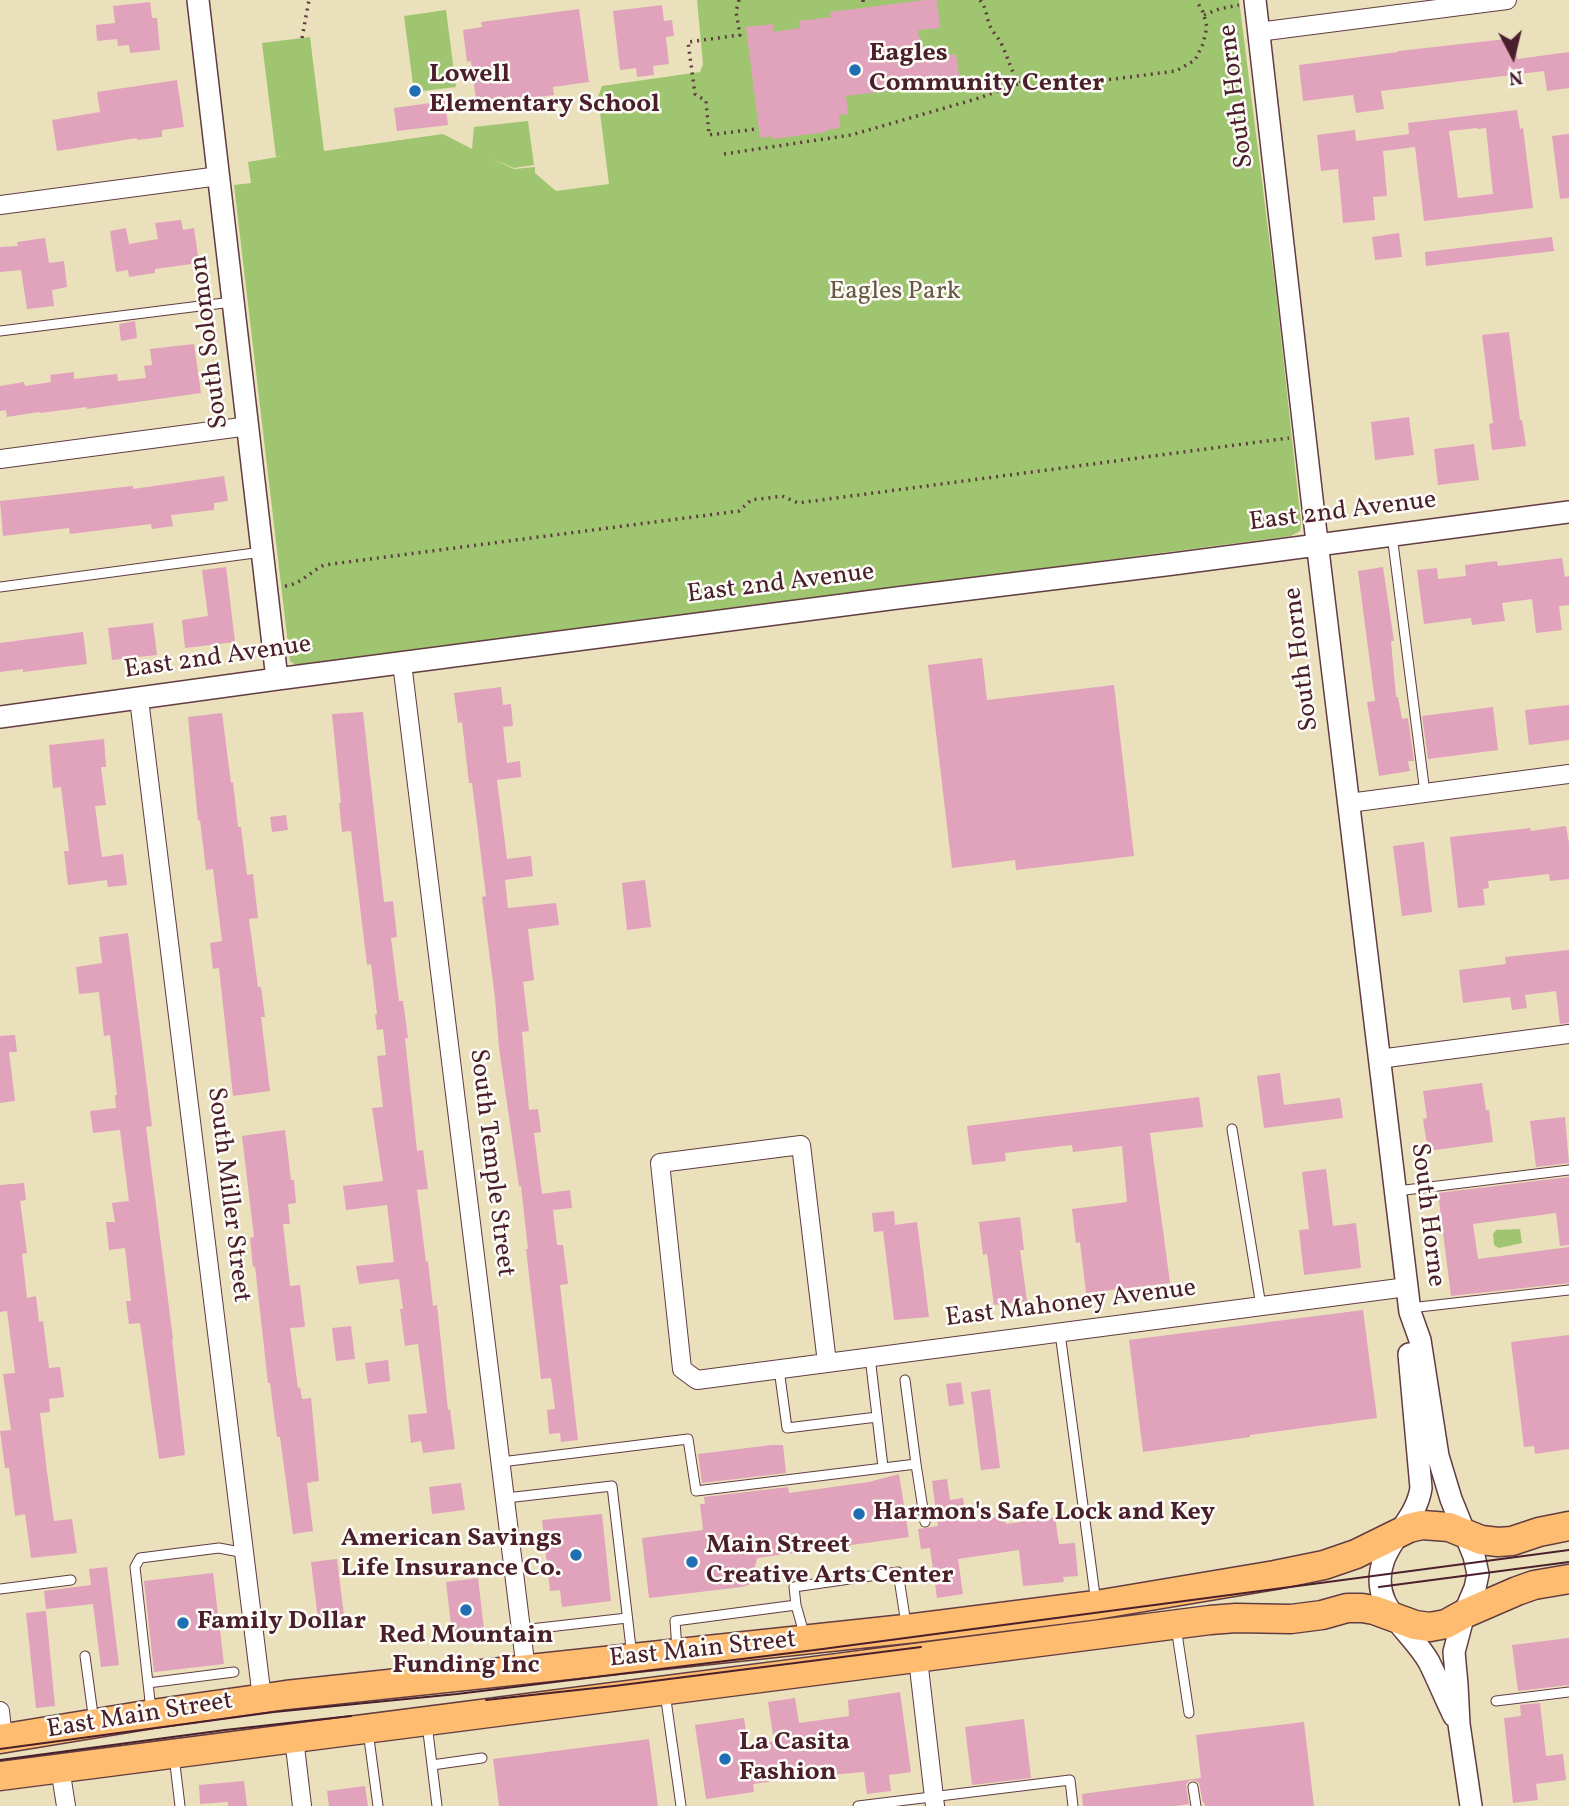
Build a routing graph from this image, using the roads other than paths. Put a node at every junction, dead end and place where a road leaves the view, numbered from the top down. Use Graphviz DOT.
graph roads {
  1 [pos="198,0"];
  2 [pos="1507,0"];
  3 [pos="1255,1"];
  4 [pos="1258,32"];
  5 [pos="219,176"];
  6 [pos="0,205"];
  7 [pos="234,302"];
  8 [pos="0,331"];
  9 [pos="248,426"];
  10 [pos="0,459"];
  11 [pos="1569,512"];
  12 [pos="1392,535"];
  13 [pos="1318,545"];
  14 [pos="263,551"];
  15 [pos="0,587"];
  16 [pos="402,663"];
  17 [pos="277,678"];
  18 [pos="139,699"];
  19 [pos="0,717"];
  20 [pos="1569,774"];
  21 [pos="1425,793"];
  22 [pos="1349,803"];
  23 [pos="1569,1034"];
  24 [pos="1379,1059"];
  25 [pos="1232,1129"];
  26 [pos="1569,1170"];
  27 [pos="1395,1191"];
  28 [pos="1569,1290"];
  29 [pos="1409,1302"];
  30 [pos="1261,1306"];
  31 [pos="1060,1333"];
  32 [pos="870,1357"];
  33 [pos="827,1363"];
  34 [pos="779,1369"];
  35 [pos="905,1380"];
  36 [pos="877,1418"];
  37 [pos="501,1462"];
  38 [pos="916,1464"];
  39 [pos="883,1467"];
  40 [pos="506,1498"];
  41 [pos="925,1521"];
  42 [pos="1569,1526"];
  43 [pos="1463,1532"];
  44 [pos="1399,1533"];
  45 [pos="245,1553"];
  46 [pos="1569,1579"];
  47 [pos="71,1580"];
  48 [pos="0,1589"];
  49 [pos="796,1605"];
  50 [pos="1096,1605"];
  51 [pos="1464,1614"];
  52 [pos="1393,1617"];
  53 [pos="627,1618"];
  54 [pos="1175,1625"];
  55 [pos="906,1629"];
  56 [pos="522,1630"];
  57 [pos="806,1640"];
  58 [pos="677,1653"];
  59 [pos="85,1656"];
  60 [pos="632,1658"];
  61 [pos="918,1659"];
  62 [pos="526,1670"];
  63 [pos="234,1672"];
  64 [pos="148,1683"];
  65 [pos="665,1690"];
  66 [pos="1569,1692"];
  67 [pos="262,1698"];
  68 [pos="1496,1701"];
  69 [pos="1189,1713"];
  70 [pos="152,1714"];
  71 [pos="426,1721"];
  72 [pos="95,1723"];
  73 [pos="1459,1724"];
  74 [pos="368,1728"];
  75 [pos="1,1729"];
  76 [pos="294,1738"];
  77 [pos="173,1753"];
  78 [pos="482,1758"];
  79 [pos="432,1765"];
  80 [pos="60,1768"];
  81 [pos="0,1776"];
  82 [pos="1193,1787"];
  83 [pos="935,1801"];
  84 [pos="66,1806"];
  85 [pos="180,1806"];
  86 [pos="302,1806"];
  87 [pos="378,1806"];
  88 [pos="437,1806"];
  89 [pos="681,1806"];
  90 [pos="858,1806"];
  91 [pos="1073,1806"];
  92 [pos="1196,1806"];
  93 [pos="1471,1806"];
  1 -- 5 [label="street, South Solomon"];
  2 -- 4 [label="street"];
  3 -- 4 [label="street, South Horne"];
  4 -- 13 [label="street, South Horne"];
  5 -- 6 [label="street"];
  5 -- 7 [label="street, South Solomon"];
  7 -- 8 [label="lane"];
  7 -- 9 [label="street, South Solomon"];
  9 -- 10 [label="street"];
  9 -- 14 [label="street, South Solomon"];
  11 -- 12 [label="street, East 2nd Avenue"];
  12 -- 13 [label="street, East 2nd Avenue"];
  12 -- 21 [label="lane"];
  13 -- 16 [label="street, East 2nd Avenue"];
  13 -- 22 [label="street, South Horne"];
  14 -- 15 [label="lane"];
  14 -- 17 [label="street, South Solomon"];
  16 -- 17 [label="street, East 2nd Avenue"];
  16 -- 37 [label="street, South Temple Street"];
  17 -- 18 [label="street, East 2nd Avenue"];
  18 -- 19 [label="street, East 2nd Avenue"];
  18 -- 45 [label="street, South Miller Street"];
  20 -- 21 [label="street"];
  21 -- 22 [label="street"];
  22 -- 24 [label="street, South Horne"];
  23 -- 24 [label="street"];
  24 -- 27 [label="street, South Horne"];
  25 -- 30 [label="lane"];
  26 -- 27 [label="lane"];
  27 -- 29 [label="street, South Horne"];
  28 -- 29 [label="lane"];
  29 -- 30 [label="street, East Mahoney Avenue"];
  29 -- 43 [label="street, South Horne"];
  29 -- 44 [label="street, South Horne"];
  30 -- 31 [label="street, East Mahoney Avenue"];
  31 -- 32 [label="street, East Mahoney Avenue"];
  31 -- 50 [label="lane"];
  32 -- 33 [label="street, East Mahoney Avenue"];
  32 -- 36 [label="lane"];
  33 -- 34 [label="street, East Mahoney Avenue"];
  33 -- 34 [label="street, East Mahoney Avenue"];
  34 -- 36 [label="lane"];
  35 -- 38 [label="lane"];
  36 -- 39 [label="lane"];
  37 -- 39 [label="lane"];
  37 -- 40 [label="street, South Temple Street"];
  38 -- 39 [label="lane"];
  38 -- 41 [label="lane"];
  40 -- 53 [label="lane"];
  40 -- 56 [label="street, South Temple Street"];
  42 -- 43 [label="main road"];
  43 -- 44 [label="main road"];
  43 -- 51 [label="street"];
  44 -- 50 [label="main road, East Main Street"];
  44 -- 52 [label="street"];
  45 -- 64 [label="lane"];
  45 -- 67 [label="street, South Miller Street"];
  46 -- 51 [label="main road"];
  47 -- 48 [label="lane"];
  49 -- 55 [label="lane"];
  49 -- 57 [label="lane"];
  49 -- 58 [label="lane"];
  50 -- 55 [label="main road, East Main Street"];
  51 -- 52 [label="main road"];
  51 -- 73 [label="street"];
  52 -- 54 [label="main road, East Main Street"];
  52 -- 73 [label="street"];
  53 -- 56 [label="lane"];
  53 -- 60 [label="lane"];
  54 -- 61 [label="main road, East Main Street"];
  54 -- 69 [label="lane"];
  55 -- 57 [label="main road, East Main Street"];
  56 -- 62 [label="street, South Temple Street"];
  57 -- 58 [label="main road, East Main Street"];
  58 -- 60 [label="main road, East Main Street"];
  59 -- 72 [label="lane"];
  60 -- 62 [label="main road, East Main Street"];
  61 -- 65 [label="main road, East Main Street"];
  61 -- 83 [label="street"];
  62 -- 67 [label="main road, East Main Street"];
  63 -- 64 [label="lane"];
  64 -- 70 [label="lane"];
  65 -- 71 [label="main road, East Main Street"];
  65 -- 89 [label="lane"];
  66 -- 68 [label="lane"];
  67 -- 70 [label="main road, East Main Street"];
  70 -- 72 [label="main road, East Main Street"];
  71 -- 74 [label="main road, East Main Street"];
  71 -- 79 [label="lane"];
  72 -- 75 [label="main road, East Main Street"];
  73 -- 93 [label="street"];
  74 -- 76 [label="main road, East Main Street"];
  74 -- 87 [label="lane"];
  76 -- 77 [label="main road, East Main Street"];
  76 -- 86 [label="street"];
  77 -- 80 [label="main road, East Main Street"];
  77 -- 85 [label="lane"];
  78 -- 79 [label="lane"];
  79 -- 88 [label="lane"];
  80 -- 81 [label="main road, East Main Street"];
  80 -- 84 [label="street"];
  82 -- 92 [label="lane"];
  83 -- 90 [label="lane"];
  83 -- 91 [label="lane"];
}
